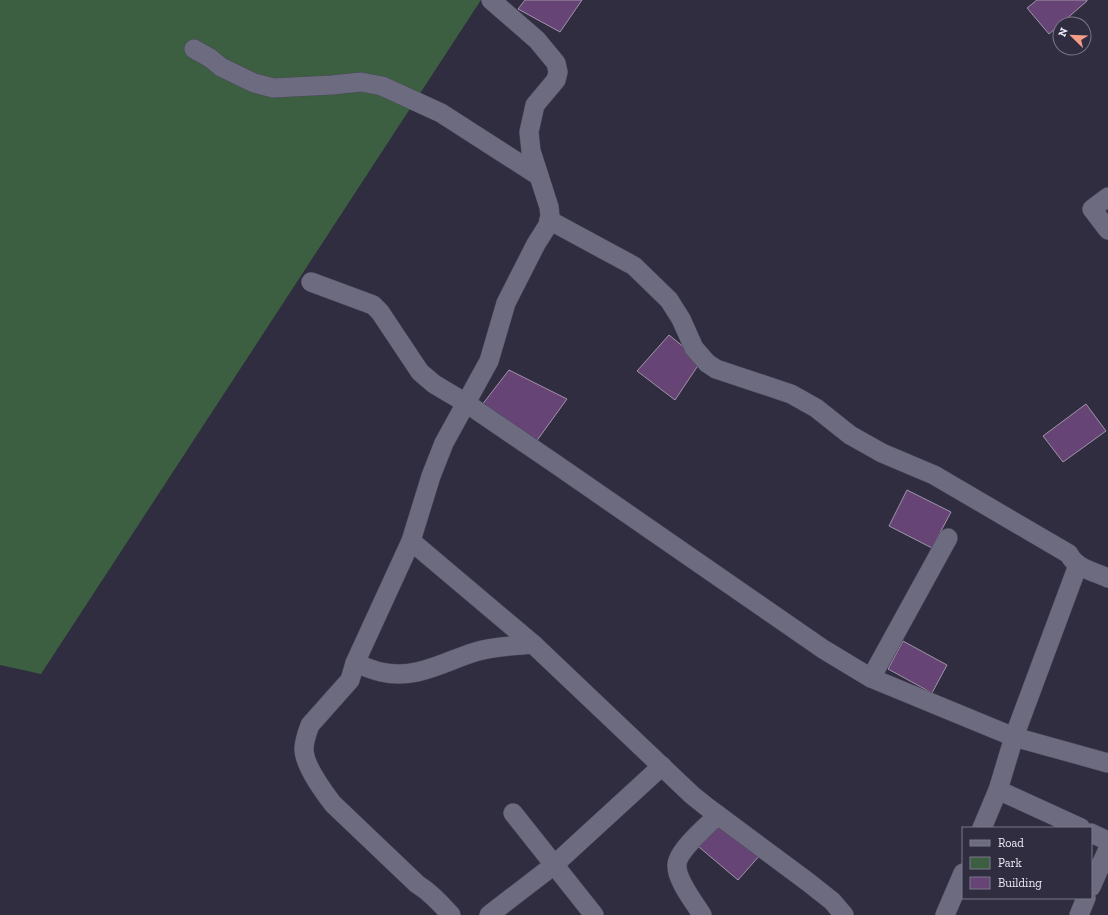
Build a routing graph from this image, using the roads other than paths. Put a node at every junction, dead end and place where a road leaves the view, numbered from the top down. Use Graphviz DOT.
graph roads {
  1 [pos="491,0"];
  2 [pos="194,49"];
  3 [pos="539,176"];
  4 [pos="1108,197"];
  5 [pos="549,220"];
  6 [pos="1108,230"];
  7 [pos="311,282"];
  8 [pos="466,403"];
  9 [pos="948,538"];
  10 [pos="411,541"];
  11 [pos="1078,565"];
  12 [pos="1108,578"];
  13 [pos="533,644"];
  14 [pos="355,663"];
  15 [pos="871,678"];
  16 [pos="1014,738"];
  17 [pos="1108,763"];
  18 [pos="662,766"];
  19 [pos="998,790"];
  20 [pos="513,813"];
  21 [pos="718,815"];
  22 [pos="982,827"];
  23 [pos="1079,827"];
  24 [pos="1092,833"];
  25 [pos="1108,841"];
  26 [pos="1108,849"];
  27 [pos="554,865"];
  28 [pos="962,874"];
  29 [pos="1092,885"];
  30 [pos="1086,899"];
  31 [pos="451,915"];
  32 [pos="489,915"];
  33 [pos="594,915"];
  34 [pos="702,915"];
  35 [pos="844,915"];
  36 [pos="945,915"];
  37 [pos="1079,915"];
  1 -- 3 [label="street"];
  2 -- 3 [label="street"];
  3 -- 5 [label="street"];
  4 -- 6 [label="street"];
  5 -- 8 [label="street"];
  5 -- 11 [label="street"];
  7 -- 8 [label="street"];
  8 -- 10 [label="street"];
  8 -- 15 [label="street"];
  9 -- 15 [label="street"];
  10 -- 13 [label="street"];
  10 -- 14 [label="street"];
  11 -- 12 [label="street"];
  11 -- 16 [label="street"];
  13 -- 14 [label="street"];
  13 -- 18 [label="street"];
  14 -- 31 [label="street"];
  15 -- 16 [label="street"];
  16 -- 17 [label="street"];
  16 -- 19 [label="street"];
  18 -- 21 [label="street"];
  18 -- 27 [label="street"];
  19 -- 22 [label="street"];
  19 -- 23 [label="street"];
  20 -- 27 [label="street"];
  21 -- 34 [label="street"];
  21 -- 35 [label="street"];
  24 -- 25 [label="street"];
  26 -- 29 [label="street"];
  27 -- 32 [label="street"];
  27 -- 33 [label="street"];
  28 -- 36 [label="street"];
  30 -- 37 [label="street"];
}
